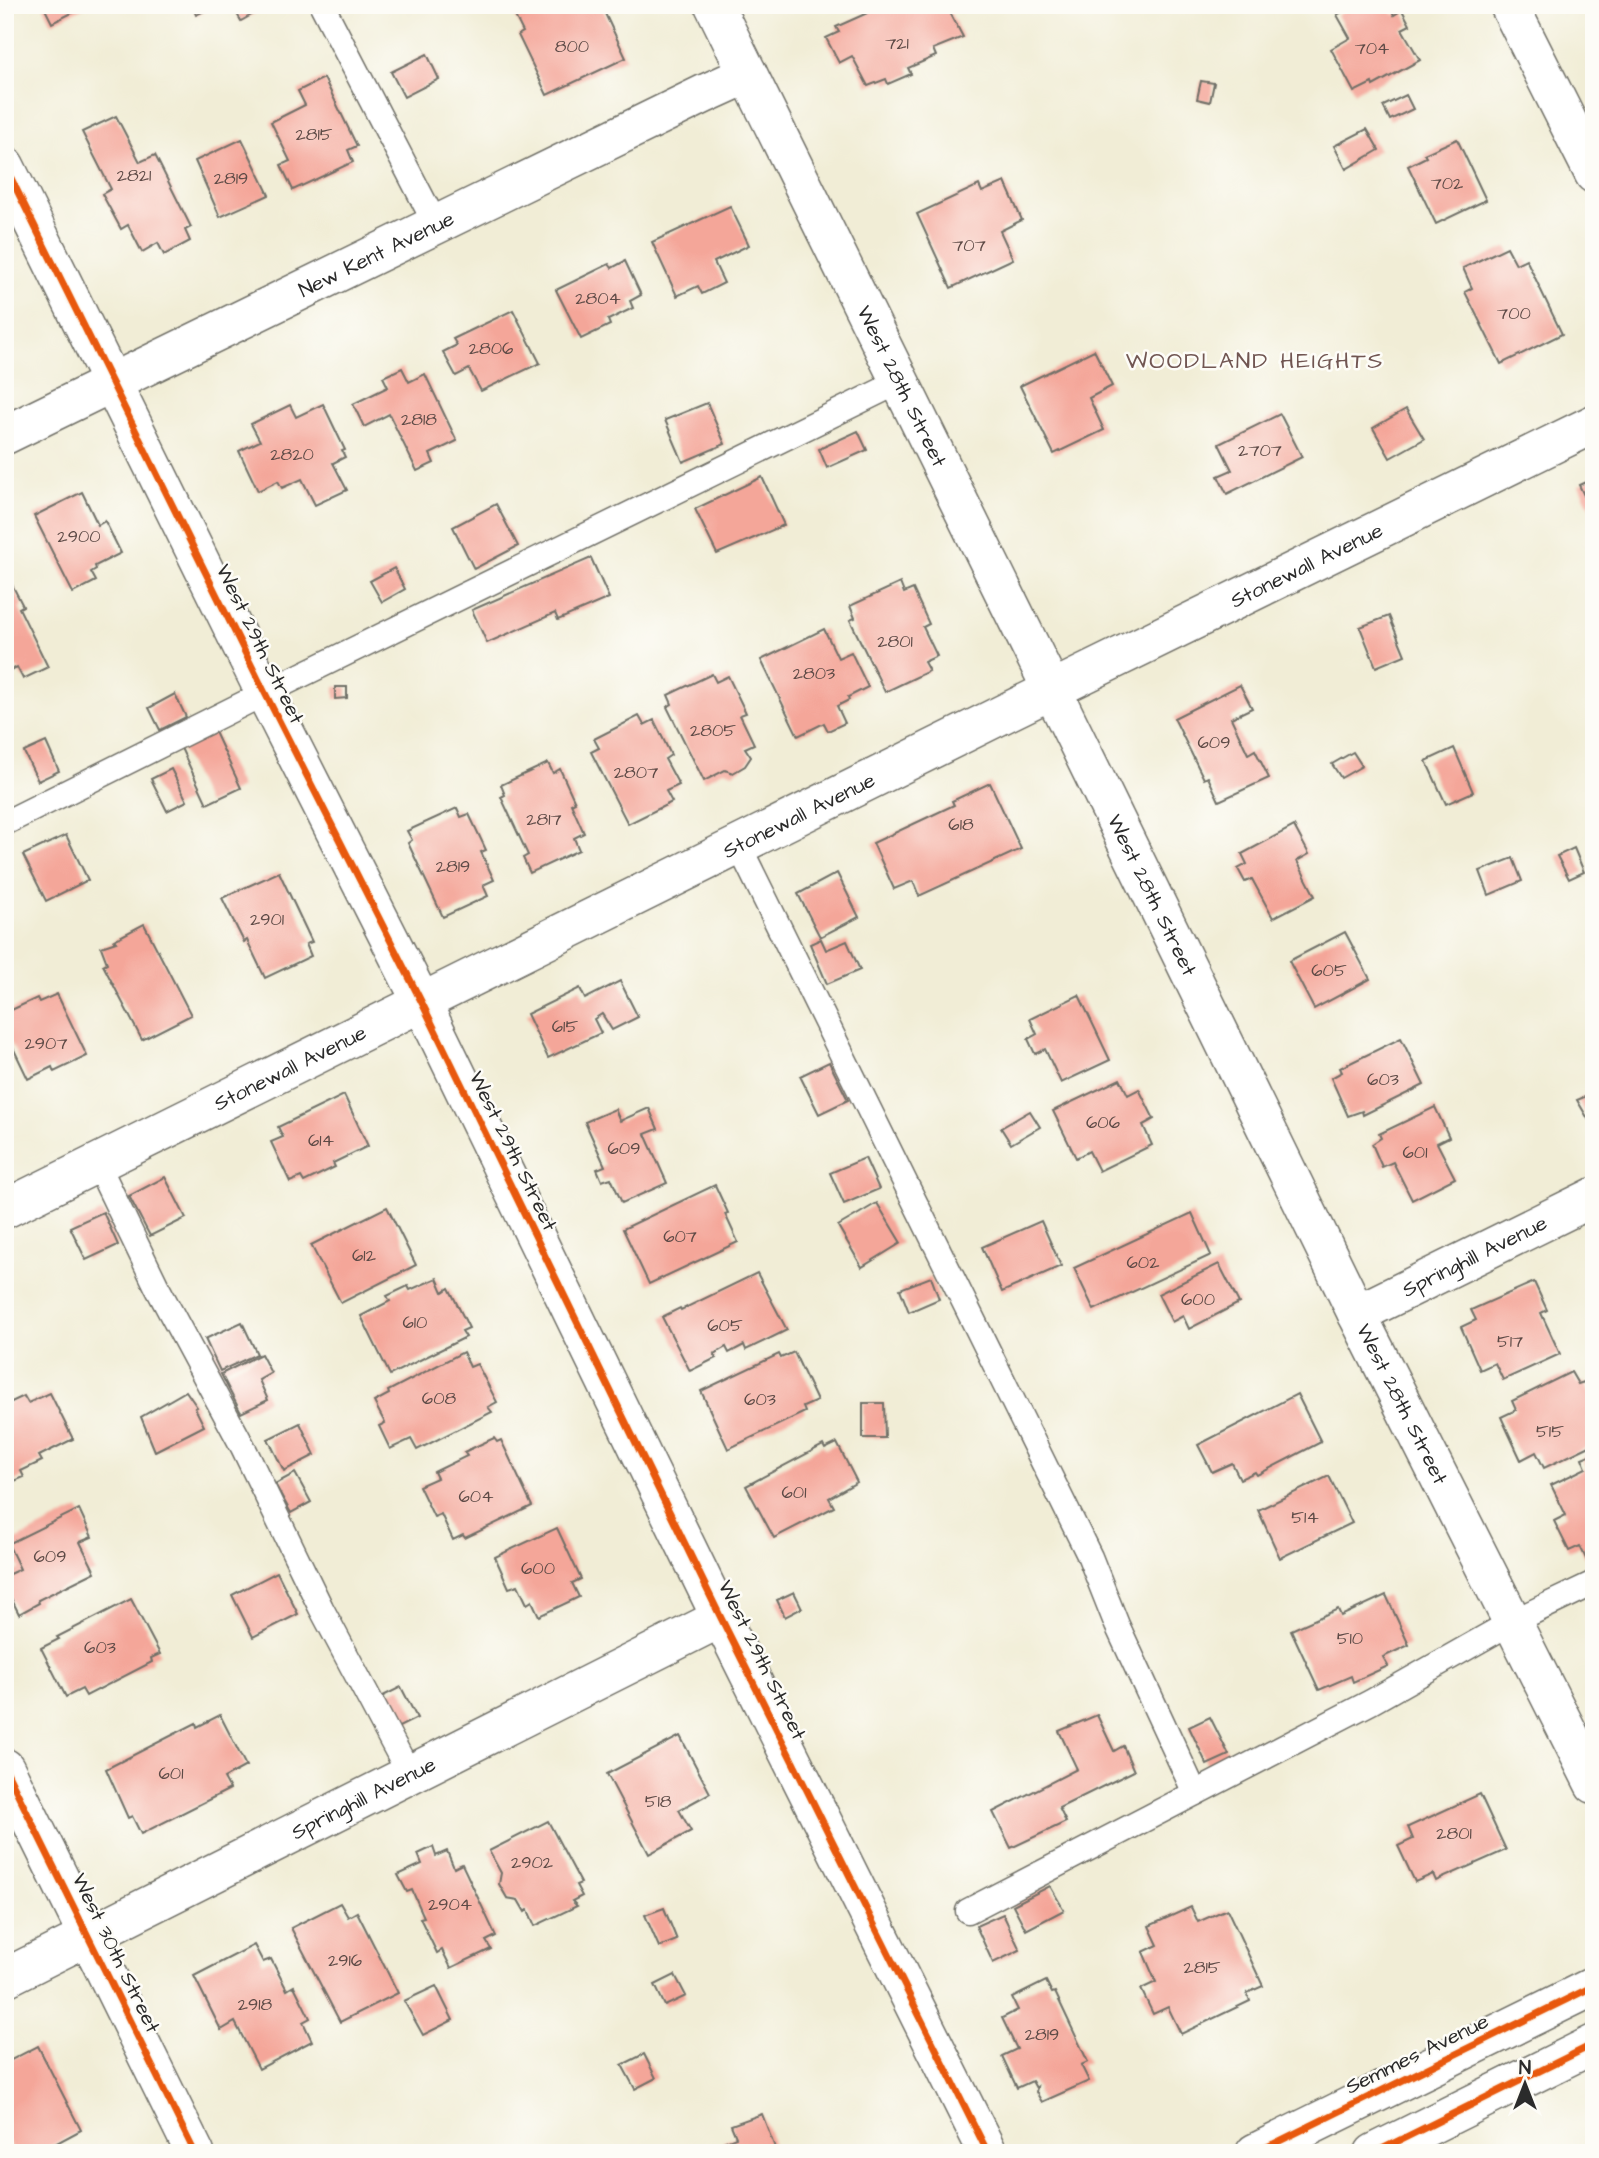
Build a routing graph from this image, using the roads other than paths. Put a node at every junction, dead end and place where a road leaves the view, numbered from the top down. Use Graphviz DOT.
graph roads {
  1 [pos="323,5"];
  2 [pos="714,5"];
  3 [pos="1509,5"];
  4 [pos="748,74"];
  5 [pos="5,166"];
  6 [pos="1594,174"];
  7 [pos="436,225"];
  8 [pos="112,382"];
  9 [pos="900,382"];
  10 [pos="1594,425"];
  11 [pos="5,435"];
  12 [pos="1052,690"];
  13 [pos="265,693"];
  14 [pos="5,823"];
  15 [pos="739,846"];
  16 [pos="422,1003"];
  17 [pos="97,1163"];
  18 [pos="1594,1197"];
  19 [pos="5,1209"];
  20 [pos="1357,1314"];
  21 [pos="1594,1583"];
  22 [pos="721,1618"];
  23 [pos="1512,1622"];
  24 [pos="5,1768"];
  25 [pos="411,1775"];
  26 [pos="1594,1784"];
  27 [pos="1195,1793"];
  28 [pos="968,1911"];
  29 [pos="88,1938"];
  30 [pos="5,1978"];
  31 [pos="1594,1986"];
  32 [pos="1594,2044"];
  33 [pos="195,2153"];
  34 [pos="988,2153"];
  35 [pos="1255,2153"];
  36 [pos="1374,2153"];
  1 -- 7 [label="lane"];
  2 -- 4 [label="street, West 28th Street"];
  3 -- 6 [label="street"];
  4 -- 7 [label="street, New Kent Avenue"];
  4 -- 9 [label="street, West 28th Street"];
  5 -- 8 [label="street, West 29th Street"];
  7 -- 8 [label="street, New Kent Avenue"];
  8 -- 11 [label="street, New Kent Avenue"];
  8 -- 13 [label="street, West 29th Street"];
  9 -- 12 [label="street, West 28th Street"];
  9 -- 13 [label="lane"];
  10 -- 12 [label="street, Stonewall Avenue"];
  12 -- 15 [label="street, Stonewall Avenue"];
  12 -- 20 [label="street, West 28th Street"];
  13 -- 14 [label="lane"];
  13 -- 16 [label="street, West 29th Street"];
  15 -- 16 [label="street, Stonewall Avenue"];
  15 -- 27 [label="lane"];
  16 -- 17 [label="street, Stonewall Avenue"];
  16 -- 22 [label="street, West 29th Street"];
  17 -- 19 [label="street, Stonewall Avenue"];
  17 -- 25 [label="lane"];
  18 -- 20 [label="street, Springhill Avenue"];
  20 -- 23 [label="street, West 28th Street"];
  21 -- 23 [label="lane"];
  22 -- 25 [label="street, Springhill Avenue"];
  22 -- 34 [label="street, West 29th Street"];
  23 -- 26 [label="street, West 28th Street"];
  23 -- 27 [label="lane"];
  24 -- 29 [label="street, West 30th Street"];
  25 -- 29 [label="street, Springhill Avenue"];
  27 -- 28 [label="lane"];
  29 -- 30 [label="street, Springhill Avenue"];
  29 -- 33 [label="street, West 30th Street"];
  31 -- 35 [label="street, Semmes Avenue"];
  32 -- 36 [label="street"];
}
